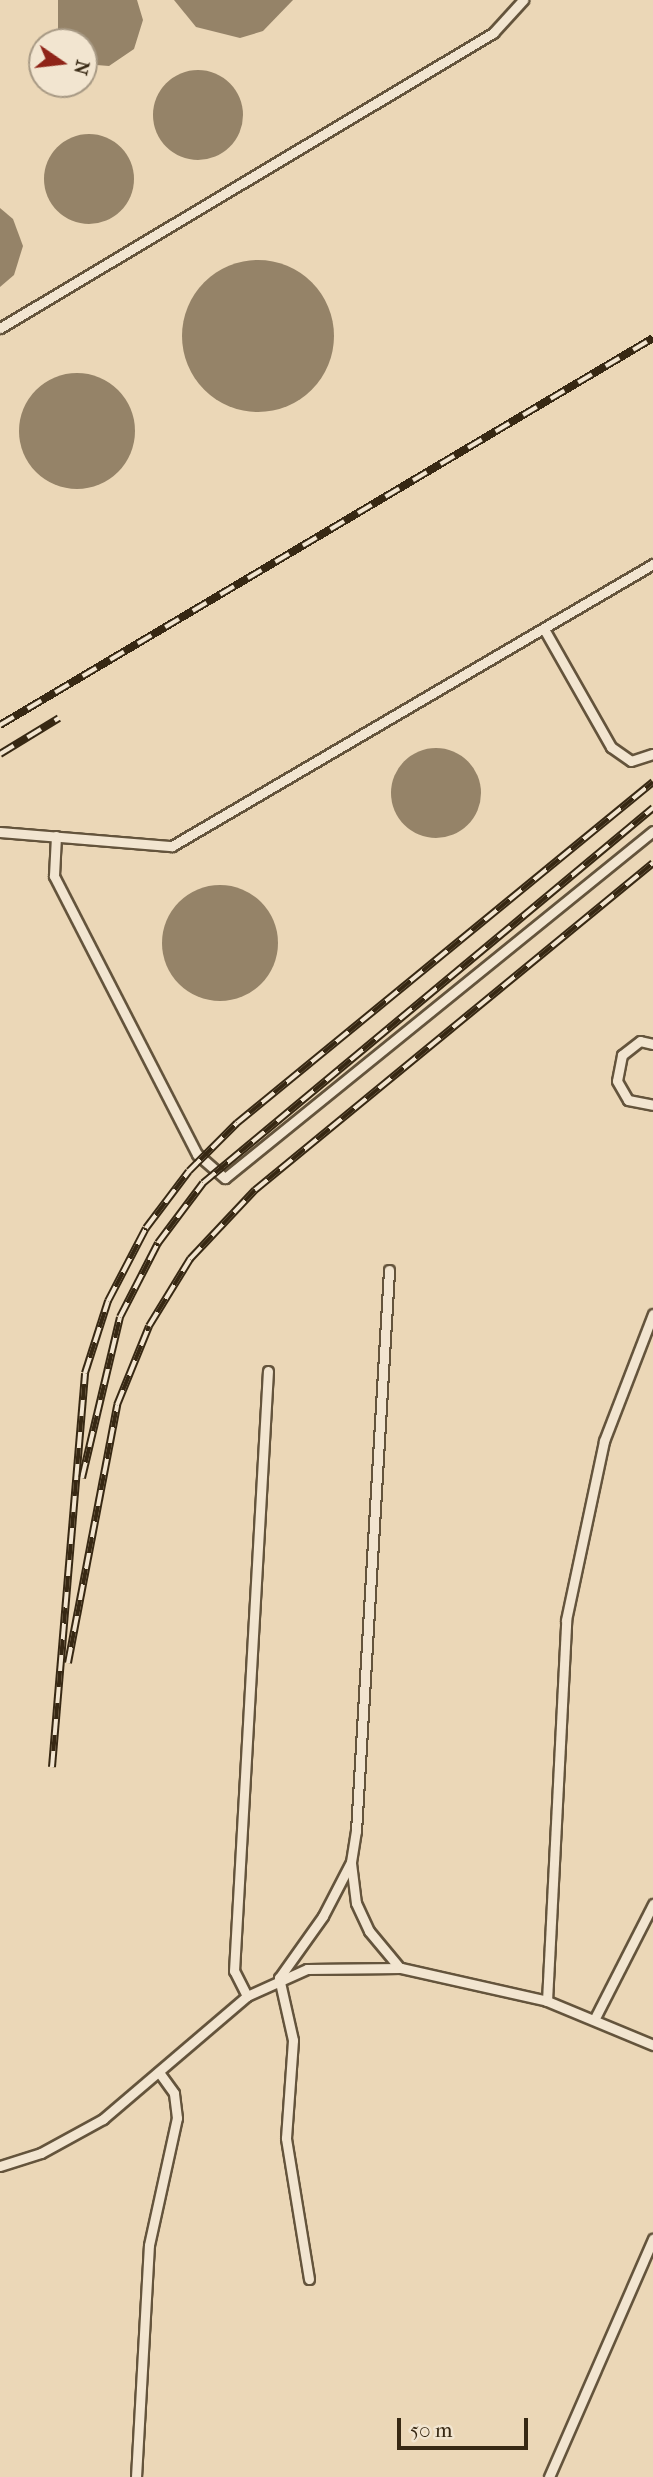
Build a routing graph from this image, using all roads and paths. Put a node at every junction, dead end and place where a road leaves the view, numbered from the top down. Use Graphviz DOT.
graph roads {
  1 [pos="523,0"];
  2 [pos="0,328"];
  3 [pos="653,564"];
  4 [pos="544,629"];
  5 [pos="653,754"];
  6 [pos="653,831"];
  7 [pos="0,832"];
  8 [pos="56,836"];
  9 [pos="653,1044"];
  10 [pos="653,1105"];
  11 [pos="390,1270"];
  12 [pos="653,1314"];
  13 [pos="268,1371"];
  14 [pos="351,1862"];
  15 [pos="653,1904"];
  16 [pos="401,1968"];
  17 [pos="279,1978"];
  18 [pos="247,1996"];
  19 [pos="547,2001"];
  20 [pos="596,2018"];
  21 [pos="653,2045"];
  22 [pos="159,2072"];
  23 [pos="0,2166"];
  24 [pos="653,2239"];
  25 [pos="309,2279"];
  26 [pos="136,2477"];
  27 [pos="549,2477"];
  1 -- 2 [label="lane"];
  3 -- 4 [label="lane"];
  4 -- 5 [label="lane"];
  4 -- 8 [label="lane"];
  6 -- 8 [label="lane"];
  7 -- 8 [label="lane"];
  9 -- 10 [label="lane"];
  11 -- 14 [label="lane"];
  12 -- 19 [label="lane"];
  13 -- 18 [label="lane"];
  14 -- 16 [label="lane"];
  14 -- 17 [label="lane"];
  15 -- 20 [label="lane"];
  16 -- 17 [label="lane"];
  16 -- 19 [label="lane"];
  17 -- 18 [label="lane"];
  17 -- 25 [label="lane"];
  18 -- 22 [label="lane"];
  19 -- 20 [label="lane"];
  20 -- 21 [label="lane"];
  22 -- 23 [label="lane"];
  22 -- 26 [label="lane"];
  24 -- 27 [label="lane"];
}
